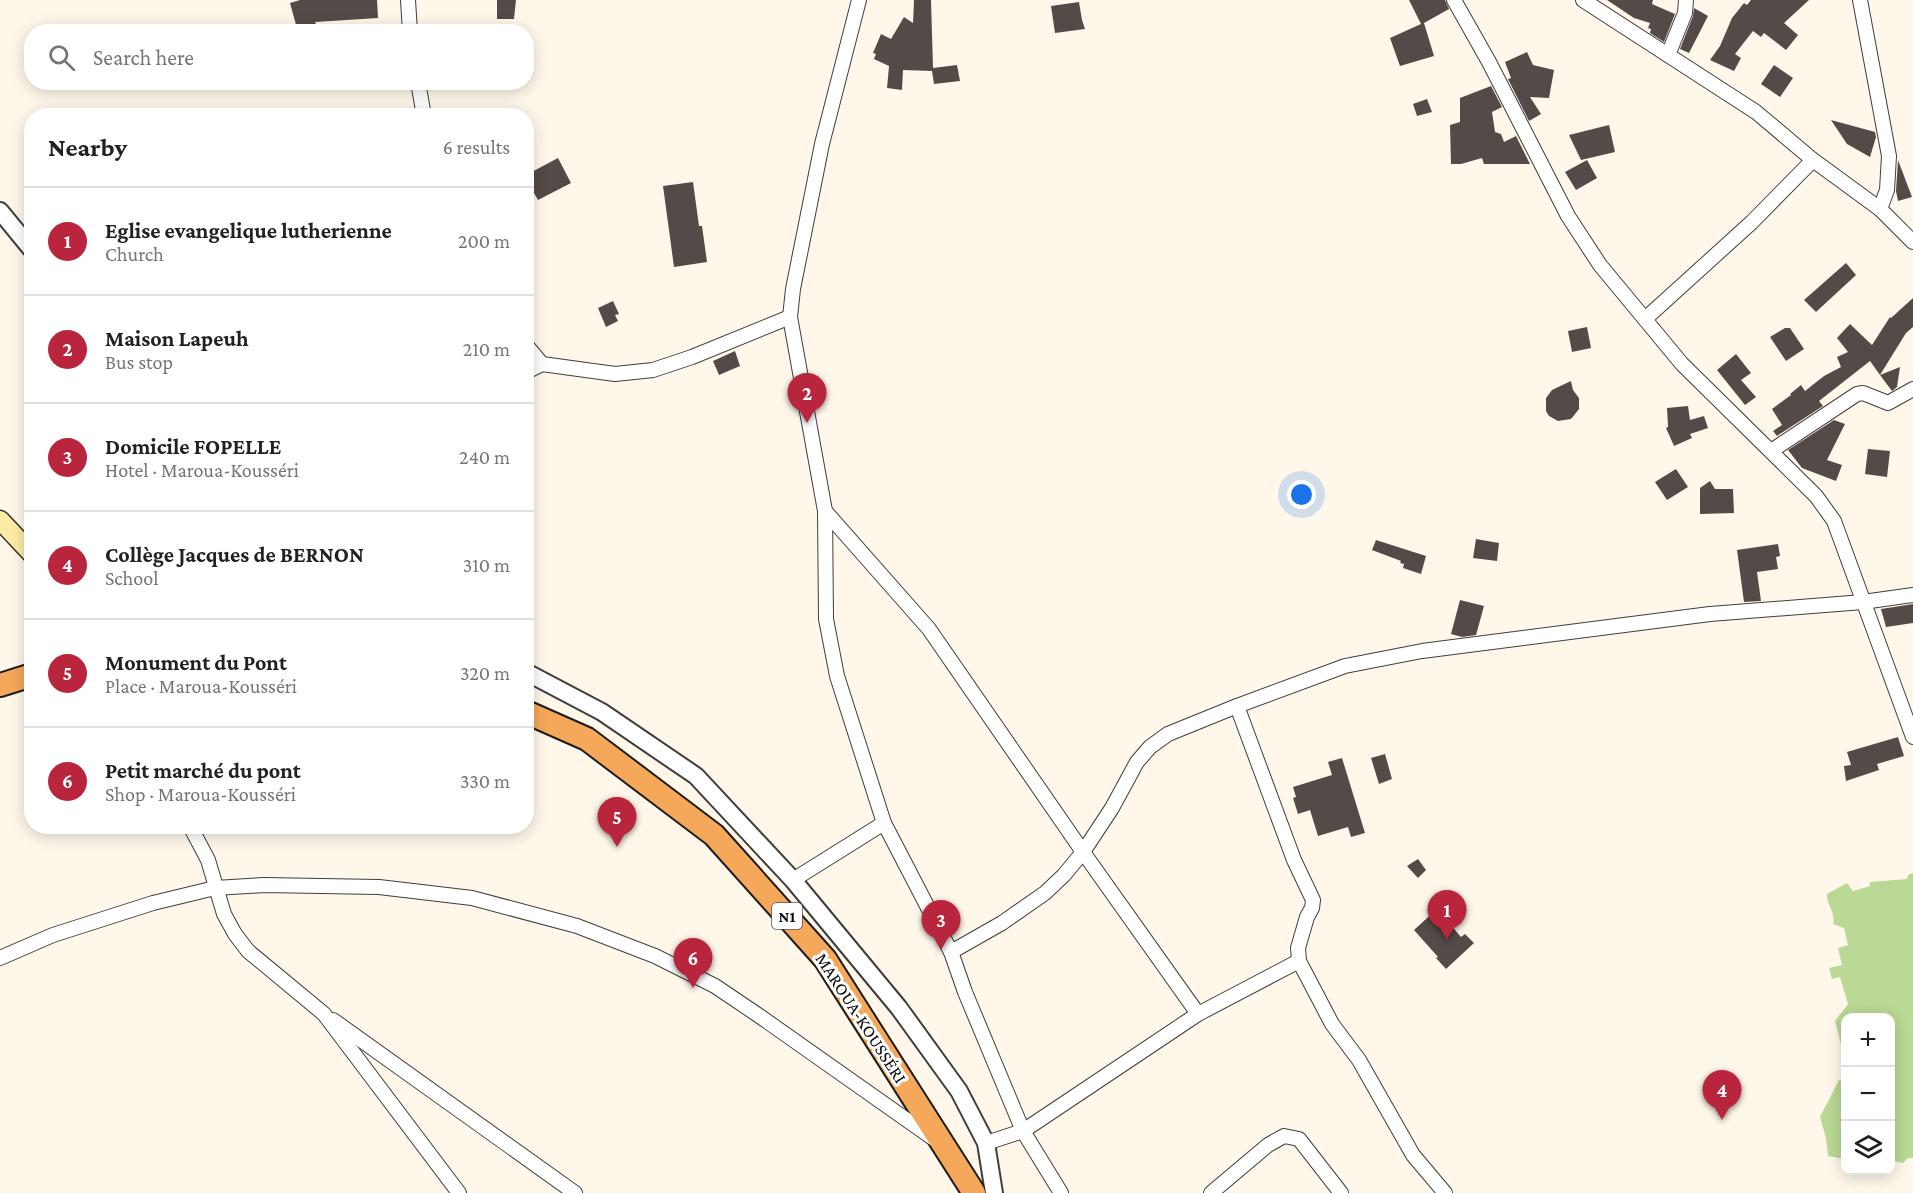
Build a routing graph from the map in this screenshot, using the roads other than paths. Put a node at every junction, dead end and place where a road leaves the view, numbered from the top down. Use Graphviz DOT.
graph roads {
  1 [pos="408,0"];
  2 [pos="859,0"];
  3 [pos="1454,0"];
  4 [pos="1583,0"];
  5 [pos="1686,0"];
  6 [pos="1860,0"];
  7 [pos="410,24"];
  8 [pos="1668,55"];
  9 [pos="419,90"];
  10 [pos="423,108"];
  11 [pos="1813,160"];
  12 [pos="1880,209"];
  13 [pos="0,211"];
  14 [pos="24,240"];
  15 [pos="1913,242"];
  16 [pos="790,316"];
  17 [pos="1645,319"];
  18 [pos="534,354"];
  19 [pos="542,364"];
  20 [pos="534,368"];
  21 [pos="1913,389"];
  22 [pos="1771,451"];
  23 [pos="825,511"];
  24 [pos="0,520"];
  25 [pos="24,546"];
  26 [pos="1913,595"];
  27 [pos="1863,602"];
  28 [pos="534,676"];
  29 [pos="24,678"];
  30 [pos="0,685"];
  31 [pos="1237,706"];
  32 [pos="534,716"];
  33 [pos="1913,737"];
  34 [pos="884,824"];
  35 [pos="193,834"];
  36 [pos="1083,852"];
  37 [pos="794,880"];
  38 [pos="215,888"];
  39 [pos="951,952"];
  40 [pos="0,958"];
  41 [pos="1299,961"];
  42 [pos="324,1014"];
  43 [pos="1198,1014"];
  44 [pos="1023,1131"];
  45 [pos="986,1143"];
  46 [pos="943,1146"];
  47 [pos="459,1193"];
  48 [pos="575,1193"];
  49 [pos="974,1193"];
  50 [pos="994,1193"];
  51 [pos="1060,1193"];
  52 [pos="1211,1193"];
  53 [pos="1341,1193"];
  54 [pos="1444,1193"];
  1 -- 7 [label="street"];
  2 -- 16 [label="street"];
  3 -- 17 [label="street"];
  4 -- 8 [label="street"];
  5 -- 8 [label="street"];
  6 -- 12 [label="street"];
  8 -- 11 [label="street"];
  9 -- 10 [label="street"];
  11 -- 12 [label="street"];
  11 -- 17 [label="street"];
  12 -- 15 [label="street"];
  13 -- 14 [label="street"];
  16 -- 19 [label="street"];
  16 -- 23 [label="street"];
  17 -- 22 [label="street"];
  18 -- 19 [label="street"];
  19 -- 20 [label="street"];
  21 -- 22 [label="street"];
  22 -- 27 [label="street"];
  23 -- 34 [label="street"];
  23 -- 36 [label="street"];
  24 -- 25 [label="main road"];
  26 -- 27 [label="street"];
  27 -- 31 [label="street"];
  27 -- 33 [label="street"];
  28 -- 37 [label="street"];
  29 -- 30 [label="highway"];
  31 -- 36 [label="street"];
  31 -- 41 [label="street"];
  32 -- 46 [label="highway, MAROUA-KOUSSÉRI / N1"];
  34 -- 37 [label="street"];
  34 -- 39 [label="street"];
  35 -- 38 [label="street"];
  36 -- 39 [label="street"];
  36 -- 43 [label="street"];
  37 -- 45 [label="street"];
  38 -- 40 [label="street"];
  38 -- 42 [label="street"];
  38 -- 46 [label="street"];
  39 -- 44 [label="street"];
  41 -- 43 [label="street"];
  41 -- 54 [label="street"];
  42 -- 47 [label="street"];
  42 -- 48 [label="street"];
  43 -- 44 [label="street"];
  44 -- 45 [label="street"];
  44 -- 51 [label="street"];
  45 -- 50 [label="street"];
  46 -- 49 [label="highway, MAROUA-KOUSSÉRI / N1"];
  52 -- 53 [label="street"];
}
